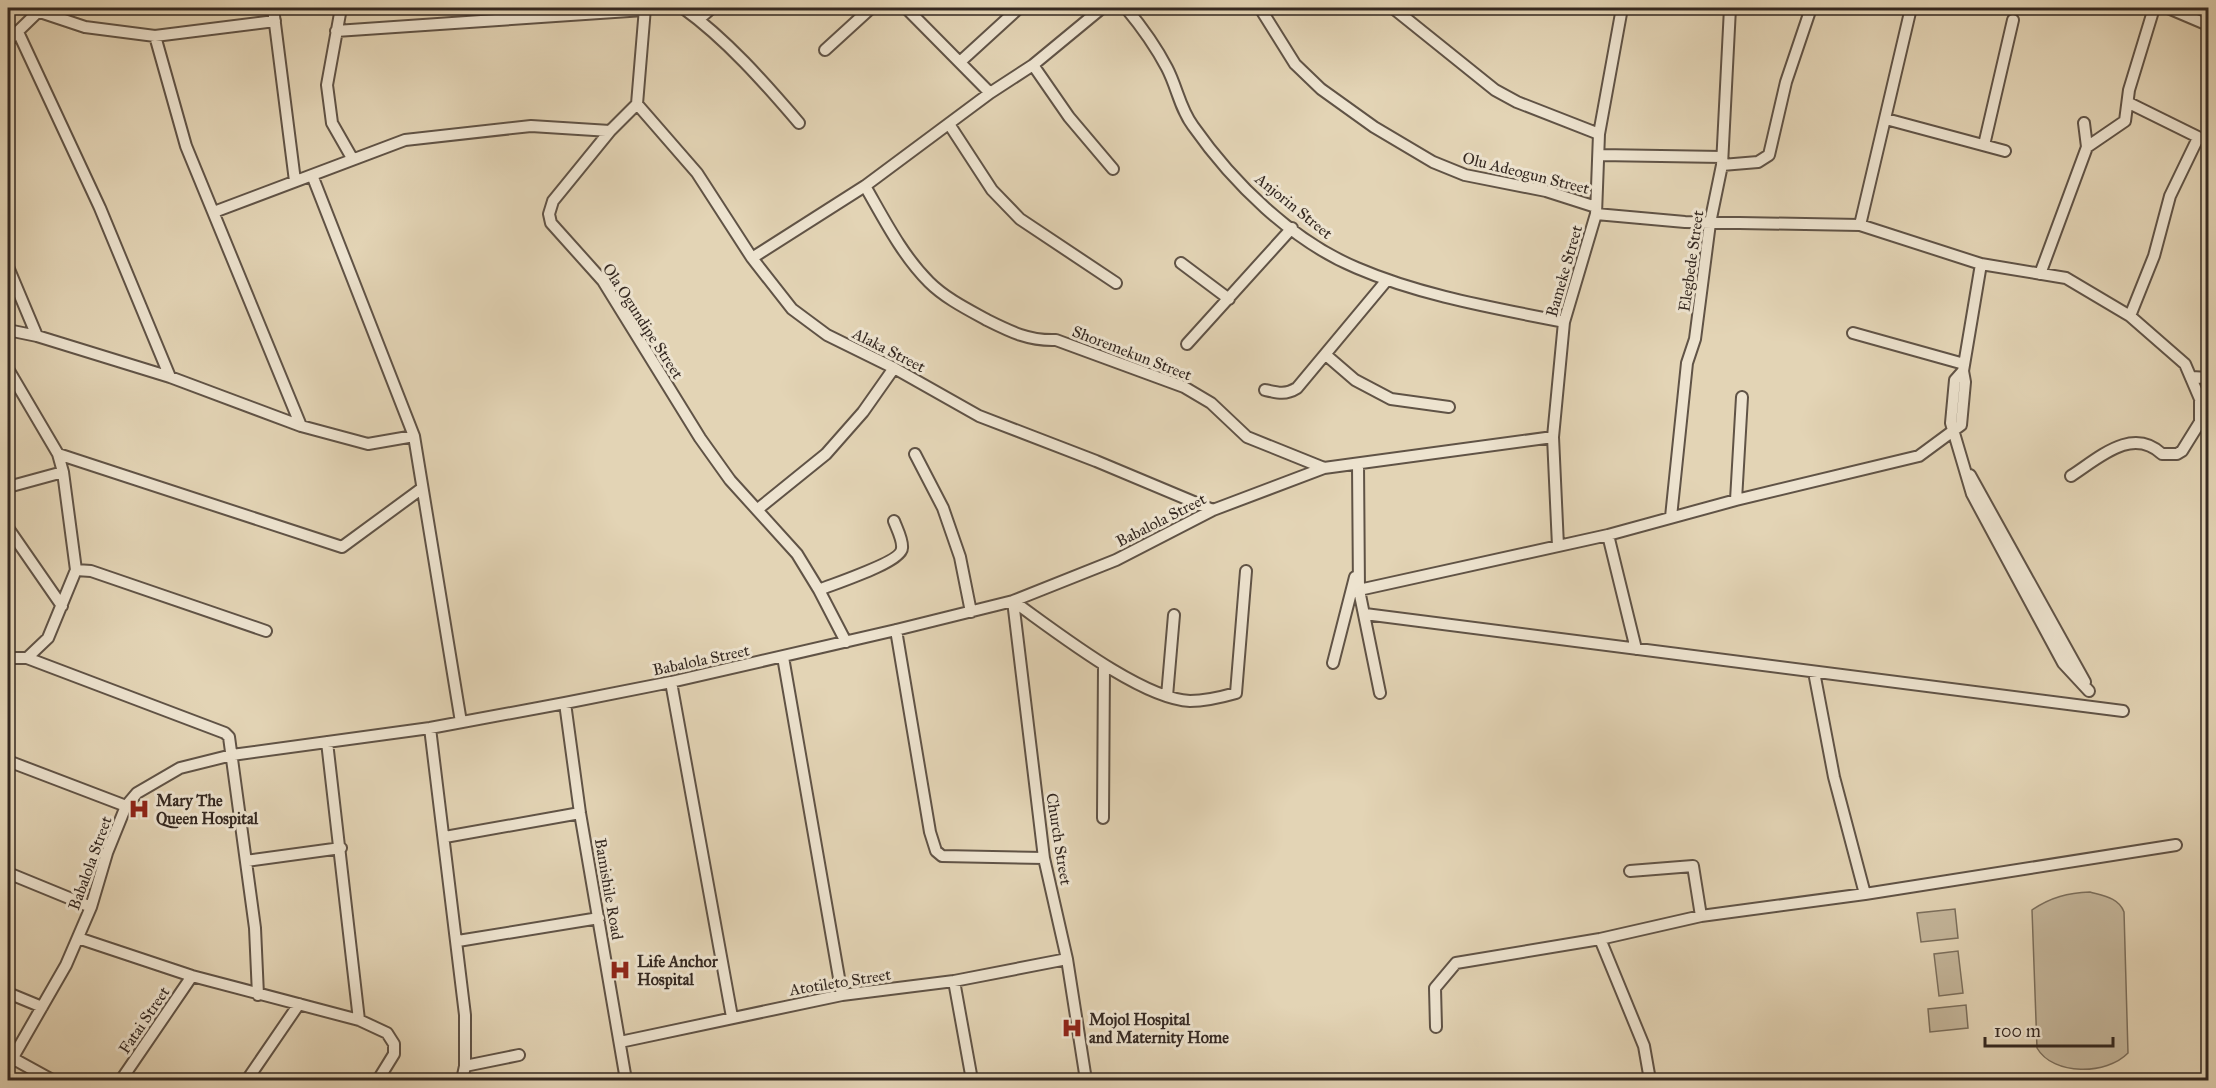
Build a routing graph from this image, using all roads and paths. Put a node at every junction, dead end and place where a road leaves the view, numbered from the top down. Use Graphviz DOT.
graph roads {
  1 [pos="22,8"];
  2 [pos="273,8"];
  3 [pos="341,8"];
  4 [pos="682,8"];
  5 [pos="712,8"];
  6 [pos="871,8"];
  7 [pos="906,8"];
  8 [pos="1019,8"];
  9 [pos="1102,8"];
  10 [pos="1126,8"];
  11 [pos="1260,8"];
  12 [pos="1393,8"];
  13 [pos="1622,8"];
  14 [pos="1731,8"];
  15 [pos="1811,8"];
  16 [pos="1911,8"];
  17 [pos="2154,8"];
  18 [pos="2168,8"];
  19 [pos="39,9"];
  20 [pos="628,9"];
  21 [pos="644,9"];
  22 [pos="699,20"];
  23 [pos="2013,20"];
  24 [pos="27,21"];
  25 [pos="275,21"];
  26 [pos="2208,25"];
  27 [pos="336,31"];
  28 [pos="18,32"];
  29 [pos="155,36"];
  30 [pos="8,41"];
  31 [pos="825,50"];
  32 [pos="961,61"];
  33 [pos="1033,65"];
  34 [pos="990,93"];
  35 [pos="2129,103"];
  36 [pos="637,104"];
  37 [pos="1886,119"];
  38 [pos="799,123"];
  39 [pos="2084,123"];
  40 [pos="949,124"];
  41 [pos="610,132"];
  42 [pos="1599,134"];
  43 [pos="2203,140"];
  44 [pos="1984,145"];
  45 [pos="2086,147"];
  46 [pos="2005,151"];
  47 [pos="1600,155"];
  48 [pos="352,158"];
  49 [pos="1722,161"];
  50 [pos="1113,169"];
  51 [pos="312,175"];
  52 [pos="295,181"];
  53 [pos="865,186"];
  54 [pos="1596,210"];
  55 [pos="214,212"];
  56 [pos="1710,223"];
  57 [pos="1860,225"];
  58 [pos="1292,228"];
  59 [pos="752,258"];
  60 [pos="1181,263"];
  61 [pos="1981,264"];
  62 [pos="8,267"];
  63 [pos="2040,274"];
  64 [pos="1387,280"];
  65 [pos="1116,283"];
  66 [pos="1229,299"];
  67 [pos="2130,316"];
  68 [pos="1564,322"];
  69 [pos="8,330"];
  70 [pos="1853,333"];
  71 [pos="37,336"];
  72 [pos="1187,344"];
  73 [pos="1326,355"];
  74 [pos="1963,367"];
  75 [pos="894,368"];
  76 [pos="8,369"];
  77 [pos="170,377"];
  78 [pos="2192,377"];
  79 [pos="2208,378"];
  80 [pos="1265,390"];
  81 [pos="1742,398"];
  82 [pos="1449,407"];
  83 [pos="301,426"];
  84 [pos="1954,430"];
  85 [pos="414,436"];
  86 [pos="1553,437"];
  87 [pos="57,454"];
  88 [pos="915,454"];
  89 [pos="1358,464"];
  90 [pos="1324,468"];
  91 [pos="1965,468"];
  92 [pos="63,472"];
  93 [pos="2071,476"];
  94 [pos="8,488"];
  95 [pos="421,489"];
  96 [pos="1736,500"];
  97 [pos="758,509"];
  98 [pos="1214,510"];
  99 [pos="1671,517"];
  100 [pos="894,521"];
  101 [pos="8,528"];
  102 [pos="1608,535"];
  103 [pos="1558,546"];
  104 [pos="1357,568"];
  105 [pos="76,570"];
  106 [pos="1246,571"];
  107 [pos="819,590"];
  108 [pos="1359,590"];
  109 [pos="1013,601"];
  110 [pos="62,606"];
  111 [pos="971,612"];
  112 [pos="1365,614"];
  113 [pos="1174,615"];
  114 [pos="896,630"];
  115 [pos="266,631"];
  116 [pos="846,642"];
  117 [pos="1636,649"];
  118 [pos="8,657"];
  119 [pos="783,657"];
  120 [pos="27,658"];
  121 [pos="1333,663"];
  122 [pos="1104,665"];
  123 [pos="1814,672"];
  124 [pos="671,682"];
  125 [pos="1380,693"];
  126 [pos="1167,696"];
  127 [pos="565,703"];
  128 [pos="2123,711"];
  129 [pos="461,722"];
  130 [pos="430,728"];
  131 [pos="327,742"];
  132 [pos="232,755"];
  133 [pos="8,761"];
  134 [pos="126,806"];
  135 [pos="580,813"];
  136 [pos="1103,818"];
  137 [pos="445,837"];
  138 [pos="2176,845"];
  139 [pos="341,848"];
  140 [pos="1044,858"];
  141 [pos="246,861"];
  142 [pos="1630,872"];
  143 [pos="8,873"];
  144 [pos="1865,894"];
  145 [pos="90,907"];
  146 [pos="1701,916"];
  147 [pos="599,918"];
  148 [pos="78,938"];
  149 [pos="1600,939"];
  150 [pos="458,941"];
  151 [pos="1067,959"];
  152 [pos="192,976"];
  153 [pos="954,981"];
  154 [pos="8,993"];
  155 [pos="842,994"];
  156 [pos="258,995"];
  157 [pos="298,1004"];
  158 [pos="42,1007"];
  159 [pos="732,1017"];
  160 [pos="359,1020"];
  161 [pos="1436,1027"];
  162 [pos="620,1042"];
  163 [pos="519,1054"];
  164 [pos="10,1062"];
  165 [pos="465,1066"];
  166 [pos="52,1080"];
  167 [pos="121,1080"];
  168 [pos="247,1080"];
  169 [pos="378,1080"];
  170 [pos="462,1080"];
  171 [pos="626,1080"];
  172 [pos="972,1080"];
  173 [pos="1086,1080"];
  174 [pos="1650,1080"];
  1 -- 24 [label="street"];
  2 -- 25 [label="street"];
  3 -- 27 [label="street"];
  4 -- 22 [label="street"];
  5 -- 22 [label="street"];
  6 -- 31 [label="street"];
  7 -- 32 [label="street"];
  8 -- 32 [label="street"];
  9 -- 33 [label="street"];
  10 -- 58 [label="street, Anjorin Street"];
  11 -- 54 [label="street, Olu Adeogun Street"];
  12 -- 42 [label="street"];
  13 -- 42 [label="street, Bameke Street"];
  14 -- 49 [label="street, Elegbede Street"];
  15 -- 49 [label="street"];
  16 -- 37 [label="street"];
  17 -- 35 [label="street"];
  18 -- 26 [label="street"];
  19 -- 24 [label="street"];
  19 -- 29 [label="street"];
  20 -- 21 [label="street"];
  20 -- 27 [label="street"];
  21 -- 36 [label="street"];
  22 -- 38 [label="street"];
  23 -- 44 [label="street"];
  24 -- 28 [label="street"];
  25 -- 29 [label="street"];
  25 -- 52 [label="street"];
  27 -- 48 [label="street"];
  28 -- 30 [label="street"];
  28 -- 77 [label="street"];
  29 -- 55 [label="street"];
  32 -- 34 [label="street"];
  33 -- 34 [label="street"];
  33 -- 50 [label="street"];
  34 -- 40 [label="street"];
  35 -- 43 [label="street"];
  35 -- 45 [label="street"];
  36 -- 41 [label="street, Ola Ogundipe Street"];
  36 -- 59 [label="street, Alaka Street"];
  37 -- 44 [label="street"];
  37 -- 57 [label="street"];
  39 -- 45 [label="street"];
  40 -- 53 [label="street"];
  40 -- 65 [label="street"];
  41 -- 48 [label="street"];
  41 -- 97 [label="street, Ola Ogundipe Street"];
  42 -- 47 [label="street, Bameke Street"];
  43 -- 67 [label="street"];
  44 -- 46 [label="street"];
  45 -- 63 [label="street"];
  47 -- 49 [label="street"];
  47 -- 54 [label="street, Bameke Street"];
  48 -- 51 [label="street"];
  49 -- 56 [label="street, Elegbede Street"];
  51 -- 52 [label="street"];
  51 -- 85 [label="street"];
  52 -- 55 [label="street"];
  53 -- 59 [label="street"];
  53 -- 90 [label="street, Shoremekun Street"];
  54 -- 56 [label="street, Olu Adeogun Street"];
  54 -- 68 [label="street, Bameke Street"];
  55 -- 83 [label="street"];
  56 -- 57 [label="street, Olu Adeogun Street"];
  56 -- 99 [label="street, Elegbede Street"];
  57 -- 61 [label="street, Olu Adeogun Street"];
  58 -- 64 [label="street, Anjorin Street"];
  58 -- 66 [label="street"];
  59 -- 75 [label="street, Alaka Street"];
  60 -- 66 [label="street"];
  61 -- 63 [label="street, Olu Adeogun Street"];
  61 -- 74 [label="street"];
  62 -- 71 [label="street"];
  63 -- 67 [label="street, Olu Adeogun Street"];
  64 -- 68 [label="street, Anjorin Street"];
  64 -- 73 [label="street"];
  66 -- 72 [label="street"];
  67 -- 78 [label="street, Olu Adeogun Street"];
  68 -- 86 [label="street, Bameke Street"];
  69 -- 71 [label="street"];
  70 -- 74 [label="street"];
  71 -- 77 [label="street"];
  73 -- 80 [label="street"];
  73 -- 82 [label="street"];
  74 -- 84 [label="street"];
  75 -- 97 [label="street"];
  75 -- 98 [label="street, Alaka Street"];
  76 -- 87 [label="street"];
  77 -- 83 [label="street"];
  78 -- 79 [label="street"];
  78 -- 93 [label="street"];
  81 -- 96 [label="street"];
  83 -- 85 [label="street"];
  84 -- 91 [label="street"];
  84 -- 96 [label="street"];
  85 -- 95 [label="street"];
  86 -- 89 [label="street, Babalola Street"];
  86 -- 103 [label="street, Bameke Street"];
  87 -- 92 [label="street"];
  87 -- 95 [label="street"];
  88 -- 111 [label="street"];
  89 -- 90 [label="street, Babalola Street"];
  89 -- 104 [label="street"];
  90 -- 98 [label="street, Babalola Street"];
  91 -- 91 [label="street"];
  92 -- 94 [label="street"];
  92 -- 105 [label="street"];
  95 -- 129 [label="street"];
  96 -- 99 [label="street"];
  97 -- 107 [label="street, Ola Ogundipe Street"];
  98 -- 109 [label="street, Babalola Street"];
  99 -- 102 [label="street"];
  100 -- 107 [label="street"];
  101 -- 110 [label="street"];
  102 -- 103 [label="street"];
  102 -- 117 [label="street"];
  103 -- 108 [label="street"];
  104 -- 108 [label="street"];
  104 -- 121 [label="street"];
  105 -- 110 [label="street"];
  105 -- 115 [label="street"];
  106 -- 126 [label="street"];
  107 -- 116 [label="street, Ola Ogundipe Street"];
  108 -- 112 [label="street"];
  109 -- 111 [label="street, Babalola Street"];
  109 -- 122 [label="street"];
  109 -- 140 [label="street, Church Street"];
  110 -- 120 [label="street"];
  111 -- 114 [label="street, Babalola Street"];
  112 -- 117 [label="street"];
  112 -- 125 [label="street"];
  113 -- 126 [label="street"];
  114 -- 116 [label="street, Babalola Street"];
  114 -- 140 [label="street"];
  116 -- 119 [label="street, Babalola Street"];
  117 -- 123 [label="street"];
  118 -- 120 [label="street"];
  119 -- 124 [label="street, Babalola Street"];
  119 -- 155 [label="street"];
  120 -- 132 [label="street"];
  122 -- 126 [label="street"];
  122 -- 136 [label="street"];
  123 -- 128 [label="street"];
  123 -- 144 [label="street"];
  124 -- 127 [label="street, Babalola Street"];
  124 -- 159 [label="street"];
  127 -- 129 [label="street, Babalola Street"];
  127 -- 135 [label="street, Bamishile Road"];
  129 -- 130 [label="street, Babalola Street"];
  130 -- 131 [label="street, Babalola Street"];
  130 -- 137 [label="street"];
  131 -- 132 [label="street, Babalola Street"];
  131 -- 139 [label="street"];
  132 -- 134 [label="street, Babalola Street"];
  132 -- 141 [label="street"];
  133 -- 134 [label="street"];
  134 -- 145 [label="street, Babalola Street"];
  135 -- 137 [label="street"];
  135 -- 147 [label="street, Bamishile Road"];
  137 -- 150 [label="street"];
  138 -- 144 [label="street"];
  139 -- 141 [label="street"];
  139 -- 160 [label="street"];
  140 -- 151 [label="street, Church Street"];
  141 -- 156 [label="street"];
  142 -- 146 [label="street"];
  143 -- 145 [label="street"];
  144 -- 146 [label="street"];
  145 -- 148 [label="street, Babalola Street"];
  146 -- 149 [label="street"];
  147 -- 150 [label="street"];
  147 -- 162 [label="street, Bamishile Road"];
  148 -- 152 [label="street"];
  148 -- 158 [label="street, Babalola Street"];
  149 -- 161 [label="street"];
  149 -- 174 [label="street"];
  150 -- 165 [label="street"];
  151 -- 153 [label="street, Atotileto Street"];
  151 -- 173 [label="street, Church Street"];
  152 -- 156 [label="street"];
  152 -- 167 [label="street, Fatai Street"];
  153 -- 155 [label="street, Atotileto Street"];
  153 -- 172 [label="street"];
  154 -- 158 [label="street"];
  155 -- 159 [label="street, Atotileto Street"];
  156 -- 157 [label="street"];
  157 -- 160 [label="street"];
  157 -- 168 [label="street"];
  158 -- 164 [label="street, Babalola Street"];
  159 -- 162 [label="street, Atotileto Street"];
  160 -- 169 [label="street"];
  162 -- 171 [label="street, Bamishile Road"];
  163 -- 165 [label="street"];
  164 -- 166 [label="street"];
  165 -- 170 [label="street"];
}
